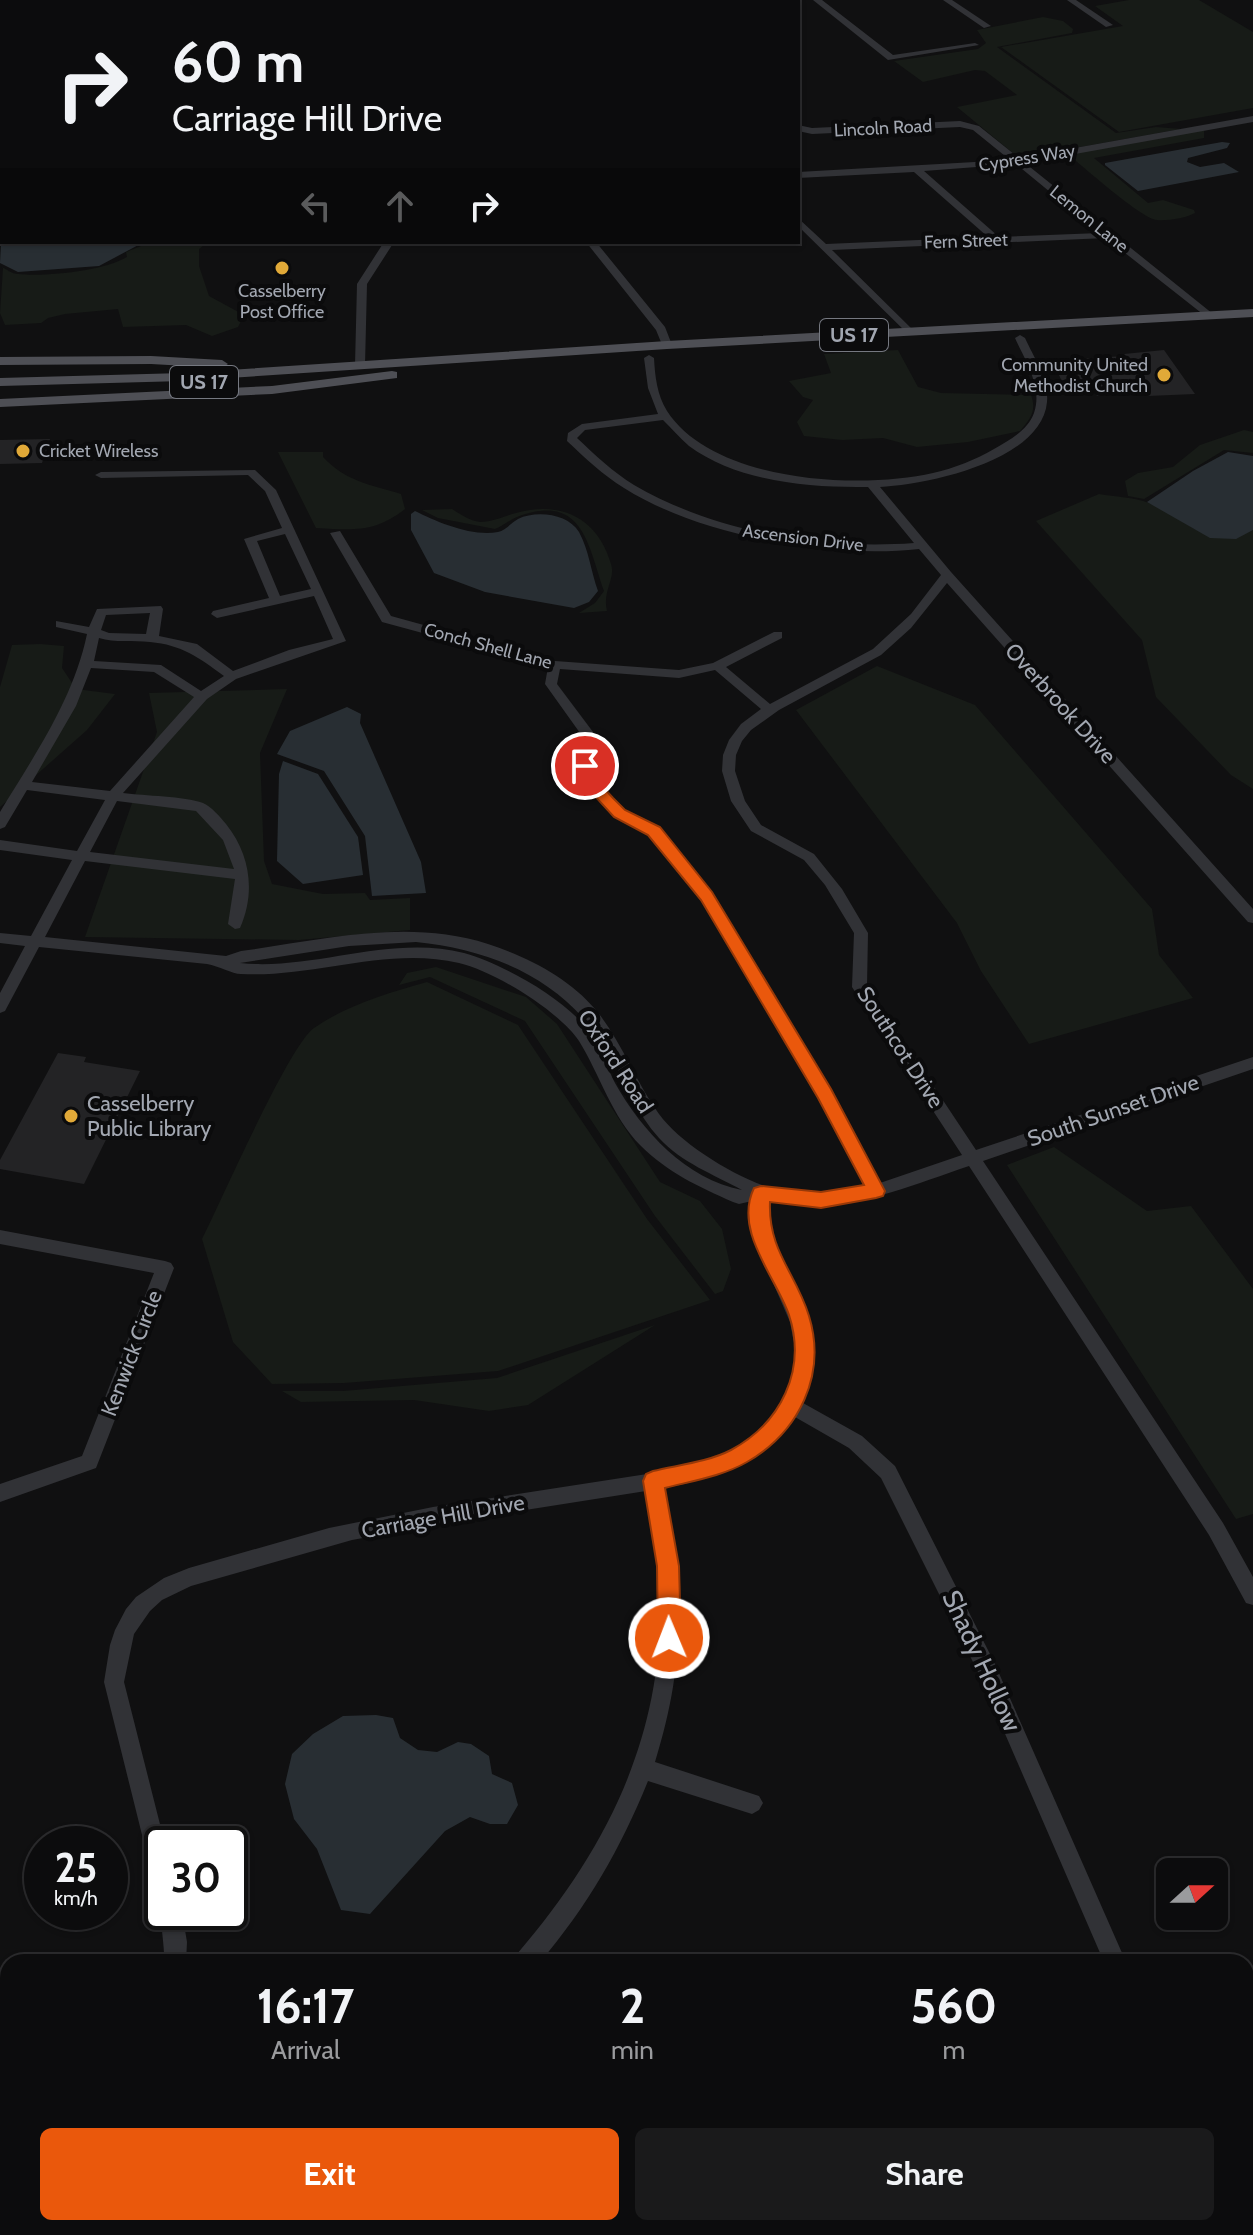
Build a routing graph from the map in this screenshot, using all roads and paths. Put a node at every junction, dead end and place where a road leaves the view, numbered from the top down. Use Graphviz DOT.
graph roads {
  1 [pos="817,0"];
  2 [pos="947,0"];
  3 [pos="1071,0"];
  4 [pos="1109,25"];
  5 [pos="987,26"];
  6 [pos="975,45"];
  7 [pos="1253,119"];
  8 [pos="968,125"];
  9 [pos="800,128"];
  10 [pos="1017,161"];
  11 [pos="917,170"];
  12 [pos="800,175"];
  13 [pos="800,223"];
  14 [pos="1109,235"];
  15 [pos="997,240"];
  16 [pos="388,244"];
  17 [pos="593,244"];
  18 [pos="824,247"];
  19 [pos="1253,315"];
  20 [pos="1209,316"];
  21 [pos="1052,324"];
  22 [pos="1253,325"];
  23 [pos="1233,326"];
  24 [pos="909,332"];
  25 [pos="1112,333"];
  26 [pos="1020,338"];
  27 [pos="667,345"];
  28 [pos="865,346"];
  29 [pos="649,358"];
  30 [pos="621,360"];
  31 [pos="0,361"];
  32 [pos="360,365"];
  33 [pos="297,370"];
  34 [pos="407,373"];
  35 [pos="0,382"];
  36 [pos="0,390"];
  37 [pos="0,403"];
  38 [pos="665,416"];
  39 [pos="101,475"];
  40 [pos="873,486"];
  41 [pos="289,530"];
  42 [pos="336,533"];
  43 [pos="923,545"];
  44 [pos="947,575"];
  45 [pos="318,591"];
  46 [pos="276,600"];
  47 [pos="217,614"];
  48 [pos="60,624"];
  49 [pos="94,632"];
  50 [pos="778,635"];
  51 [pos="152,638"];
  52 [pos="87,664"];
  53 [pos="555,665"];
  54 [pos="717,666"];
  55 [pos="232,676"];
  56 [pos="202,696"];
  57 [pos="769,709"];
  58 [pos="22,785"];
  59 [pos="114,795"];
  60 [pos="0,824"];
  61 [pos="0,845"];
  62 [pos="81,856"];
  63 [pos="242,875"];
  64 [pos="1253,918"];
  65 [pos="235,924"];
  66 [pos="0,938"];
  67 [pos="35,943"];
  68 [pos="0,1007"];
  69 [pos="1253,1063"];
  70 [pos="973,1157"];
  71 [pos="876,1191"];
  72 [pos="761,1193"];
  73 [pos="0,1237"];
  74 [pos="792,1407"];
  75 [pos="653,1481"];
  76 [pos="0,1493"];
  77 [pos="1253,1596"];
  78 [pos="643,1769"];
  79 [pos="752,1803"];
  80 [pos="150,1826"];
  81 [pos="174,1930"];
  82 [pos="175,1954"];
  83 [pos="532,1954"];
  84 [pos="1112,1954"];
  1 -- 6 [label="street"];
  2 -- 5 [label="street"];
  3 -- 4 [label="street"];
  7 -- 10 [label="street, Cypress Way"];
  8 -- 9 [label="street, Lincoln Road"];
  8 -- 10 [label="street, Lemon Lane"];
  10 -- 11 [label="street, Cypress Way"];
  10 -- 14 [label="street, Lemon Lane"];
  11 -- 12 [label="street, Cypress Way"];
  11 -- 15 [label="street"];
  13 -- 18 [label="street"];
  14 -- 15 [label="street, Fern Street"];
  14 -- 20 [label="street, Lemon Lane"];
  15 -- 18 [label="street, Fern Street"];
  16 -- 32 [label="street"];
  17 -- 27 [label="street"];
  18 -- 24 [label="street"];
  19 -- 20 [label="main road, US 17"];
  19 -- 23 [label="main road"];
  20 -- 21 [label="main road, US 17"];
  20 -- 25 [label="main road"];
  21 -- 24 [label="main road, US 17"];
  21 -- 26 [label="main road"];
  22 -- 23 [label="main road, US 17"];
  23 -- 25 [label="main road, US 17"];
  24 -- 27 [label="main road, US 17"];
  24 -- 28 [label="main road"];
  25 -- 26 [label="main road, US 17"];
  26 -- 28 [label="main road, US 17"];
  26 -- 40 [label="street"];
  27 -- 30 [label="main road"];
  27 -- 32 [label="main road, US 17"];
  28 -- 29 [label="main road, US 17"];
  29 -- 30 [label="main road, US 17"];
  29 -- 38 [label="street"];
  30 -- 34 [label="main road, US 17"];
  31 -- 33 [label="main road"];
  32 -- 33 [label="main road, US 17"];
  33 -- 35 [label="main road, US 17"];
  34 -- 36 [label="main road, US 17"];
  34 -- 37 [label="main road"];
  38 -- 40 [label="street"];
  38 -- 43 [label="street, Ascension Drive"];
  39 -- 41 [label="street"];
  40 -- 43 [label="street, Overbrook Drive"];
  41 -- 45 [label="street"];
  41 -- 46 [label="street"];
  42 -- 53 [label="street, Conch Shell Lane"];
  43 -- 44 [label="street, Overbrook Drive"];
  44 -- 57 [label="street, Southcot Drive"];
  44 -- 64 [label="street, Overbrook Drive"];
  45 -- 46 [label="street"];
  45 -- 55 [label="street"];
  46 -- 47 [label="street"];
  48 -- 49 [label="street"];
  49 -- 51 [label="street"];
  49 -- 51 [label="street"];
  49 -- 52 [label="street"];
  50 -- 54 [label="street, Conch Shell Lane"];
  51 -- 55 [label="street"];
  52 -- 56 [label="street"];
  52 -- 58 [label="street"];
  53 -- 54 [label="street, Conch Shell Lane"];
  53 -- 71 [label="street"];
  54 -- 57 [label="street"];
  55 -- 56 [label="street"];
  56 -- 59 [label="street"];
  57 -- 70 [label="street, Southcot Drive"];
  58 -- 59 [label="street"];
  58 -- 60 [label="street"];
  59 -- 62 [label="street"];
  59 -- 63 [label="street"];
  61 -- 62 [label="street"];
  62 -- 63 [label="street"];
  62 -- 67 [label="street"];
  63 -- 65 [label="street"];
  66 -- 67 [label="street, Oxford Road"];
  67 -- 68 [label="street"];
  67 -- 72 [label="street, Oxford Road"];
  69 -- 70 [label="street, South Sunset Drive"];
  70 -- 71 [label="street, Oxford Road"];
  70 -- 77 [label="street, Southcot Drive"];
  71 -- 72 [label="street, Oxford Road"];
  72 -- 74 [label="street, Carriage Hill Drive"];
  73 -- 76 [label="street, Kenwick Circle"];
  74 -- 75 [label="street, Carriage Hill Drive"];
  74 -- 84 [label="street, Shady Hollow"];
  75 -- 78 [label="street"];
  75 -- 80 [label="street, Carriage Hill Drive"];
  78 -- 79 [label="street"];
  78 -- 83 [label="street"];
  81 -- 82 [label="street"];
}
